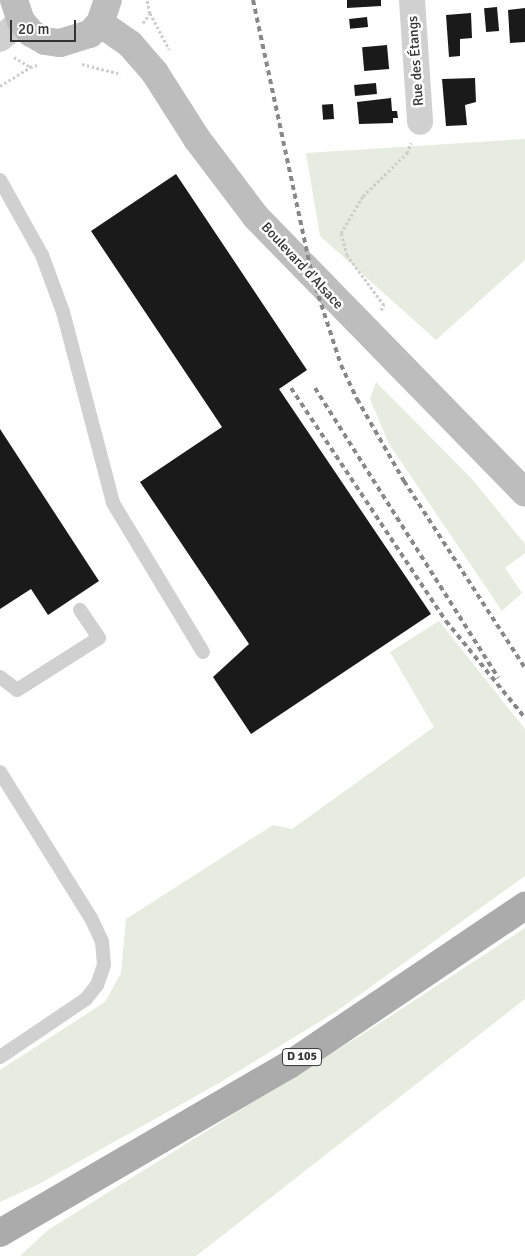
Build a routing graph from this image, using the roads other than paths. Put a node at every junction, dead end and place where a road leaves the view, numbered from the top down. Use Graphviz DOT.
graph roads {
  1 [pos="412,0"];
  2 [pos="17,11"];
  3 [pos="104,11"];
  4 [pos="0,39"];
  5 [pos="420,122"];
  6 [pos="0,180"];
  7 [pos="525,494"];
  8 [pos="80,610"];
  9 [pos="203,652"];
  10 [pos="0,677"];
  11 [pos="0,772"];
  12 [pos="525,906"];
  13 [pos="0,1056"];
  14 [pos="1,1233"];
  1 -- 5 [label="street, Rue des Étangs"];
  2 -- 3 [label="main road, Boulevard d'Alsace"];
  2 -- 4 [label="street"];
  3 -- 7 [label="main road, Boulevard d'Alsace"];
  6 -- 9 [label="lane"];
  8 -- 10 [label="lane"];
  11 -- 13 [label="lane"];
  12 -- 14 [label="main road, D 105"];
}
